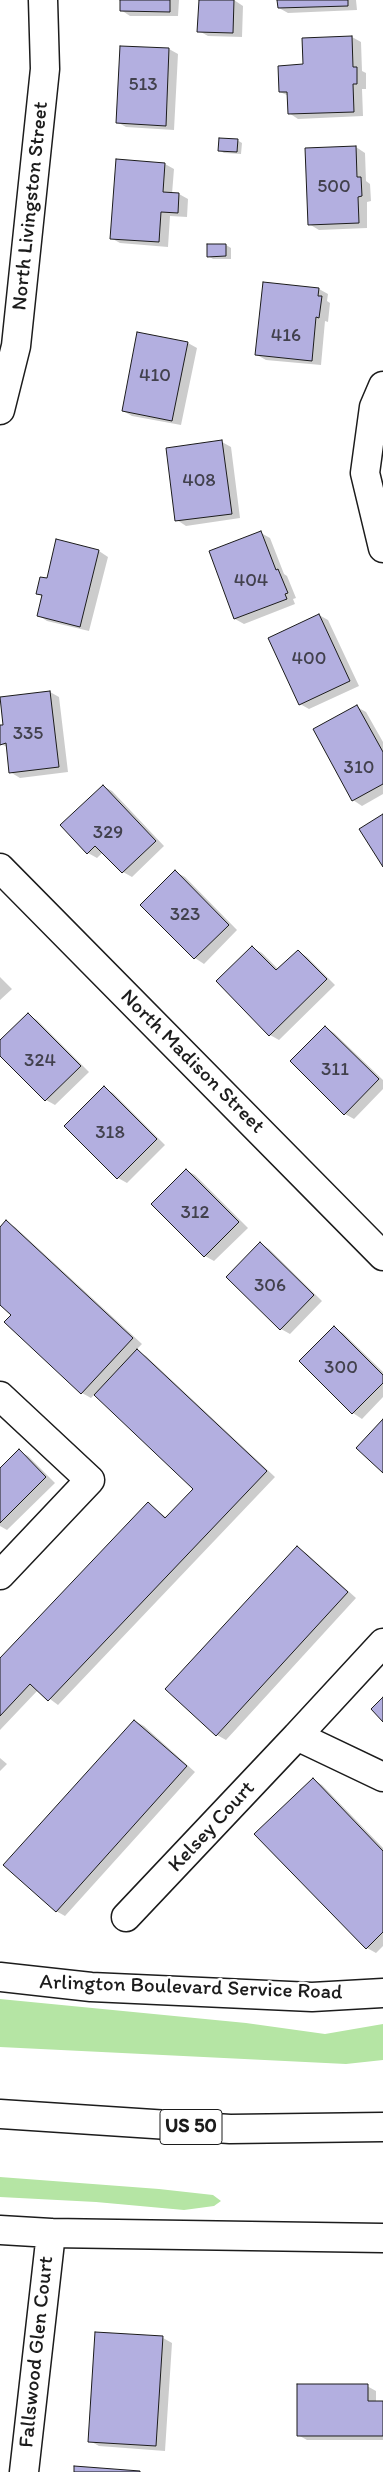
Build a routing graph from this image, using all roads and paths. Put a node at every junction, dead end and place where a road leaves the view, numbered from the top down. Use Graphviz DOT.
graph roads {
  1 [pos="43,0"];
  2 [pos="383,386"];
  3 [pos="0,410"];
  4 [pos="383,548"];
  5 [pos="0,868"];
  6 [pos="383,1256"];
  7 [pos="0,1396"];
  8 [pos="0,1575"];
  9 [pos="383,1643"];
  10 [pos="297,1736"];
  11 [pos="383,1777"];
  12 [pos="126,1917"];
  13 [pos="0,1977"];
  14 [pos="383,1993"];
  15 [pos="0,2114"];
  16 [pos="383,2127"];
  17 [pos="0,2230"];
  18 [pos="51,2233"];
  19 [pos="383,2238"];
  20 [pos="24,2472"];
  1 -- 3 [label="main road, North Livingston Street"];
  2 -- 4 [label="main road"];
  5 -- 6 [label="main road, North Madison Street"];
  7 -- 8 [label="main road"];
  9 -- 10 [label="main road, Kelsey Court"];
  10 -- 11 [label="main road"];
  10 -- 12 [label="main road, Kelsey Court"];
  13 -- 14 [label="main road, Arlington Boulevard Service Road"];
  15 -- 16 [label="main road, US 50"];
  17 -- 18 [label="main road"];
  18 -- 19 [label="main road"];
  18 -- 20 [label="main road, Fallswood Glen Court"];
}
